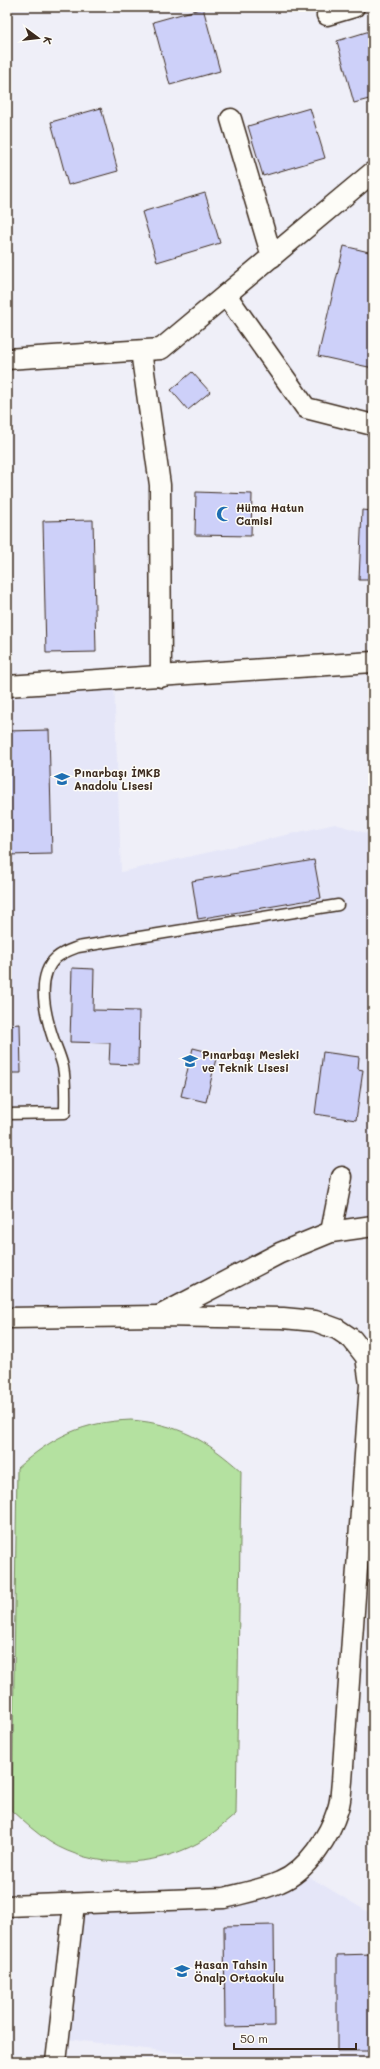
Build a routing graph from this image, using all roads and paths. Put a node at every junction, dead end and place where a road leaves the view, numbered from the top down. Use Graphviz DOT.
graph roads {
  1 [pos="354,7"];
  2 [pos="327,15"];
  3 [pos="231,119"];
  4 [pos="373,172"];
  5 [pos="272,257"];
  6 [pos="226,295"];
  7 [pos="141,351"];
  8 [pos="7,360"];
  9 [pos="373,425"];
  10 [pos="373,662"];
  11 [pos="161,677"];
  12 [pos="7,686"];
  13 [pos="338,905"];
  14 [pos="7,1114"];
  15 [pos="342,1177"];
  16 [pos="373,1226"];
  17 [pos="331,1232"];
  18 [pos="158,1316"];
  19 [pos="7,1318"];
  20 [pos="74,1904"];
  21 [pos="7,1906"];
  22 [pos="56,2062"];
  1 -- 2 [label="street"];
  3 -- 5 [label="street"];
  4 -- 5 [label="street"];
  5 -- 6 [label="street"];
  6 -- 7 [label="street"];
  6 -- 9 [label="street"];
  7 -- 8 [label="street"];
  7 -- 11 [label="street"];
  10 -- 11 [label="street"];
  11 -- 12 [label="street"];
  13 -- 14 [label="lane"];
  15 -- 17 [label="street"];
  16 -- 17 [label="street"];
  17 -- 18 [label="street"];
  18 -- 19 [label="street"];
  18 -- 20 [label="street"];
  20 -- 21 [label="street"];
  20 -- 22 [label="street"];
}
